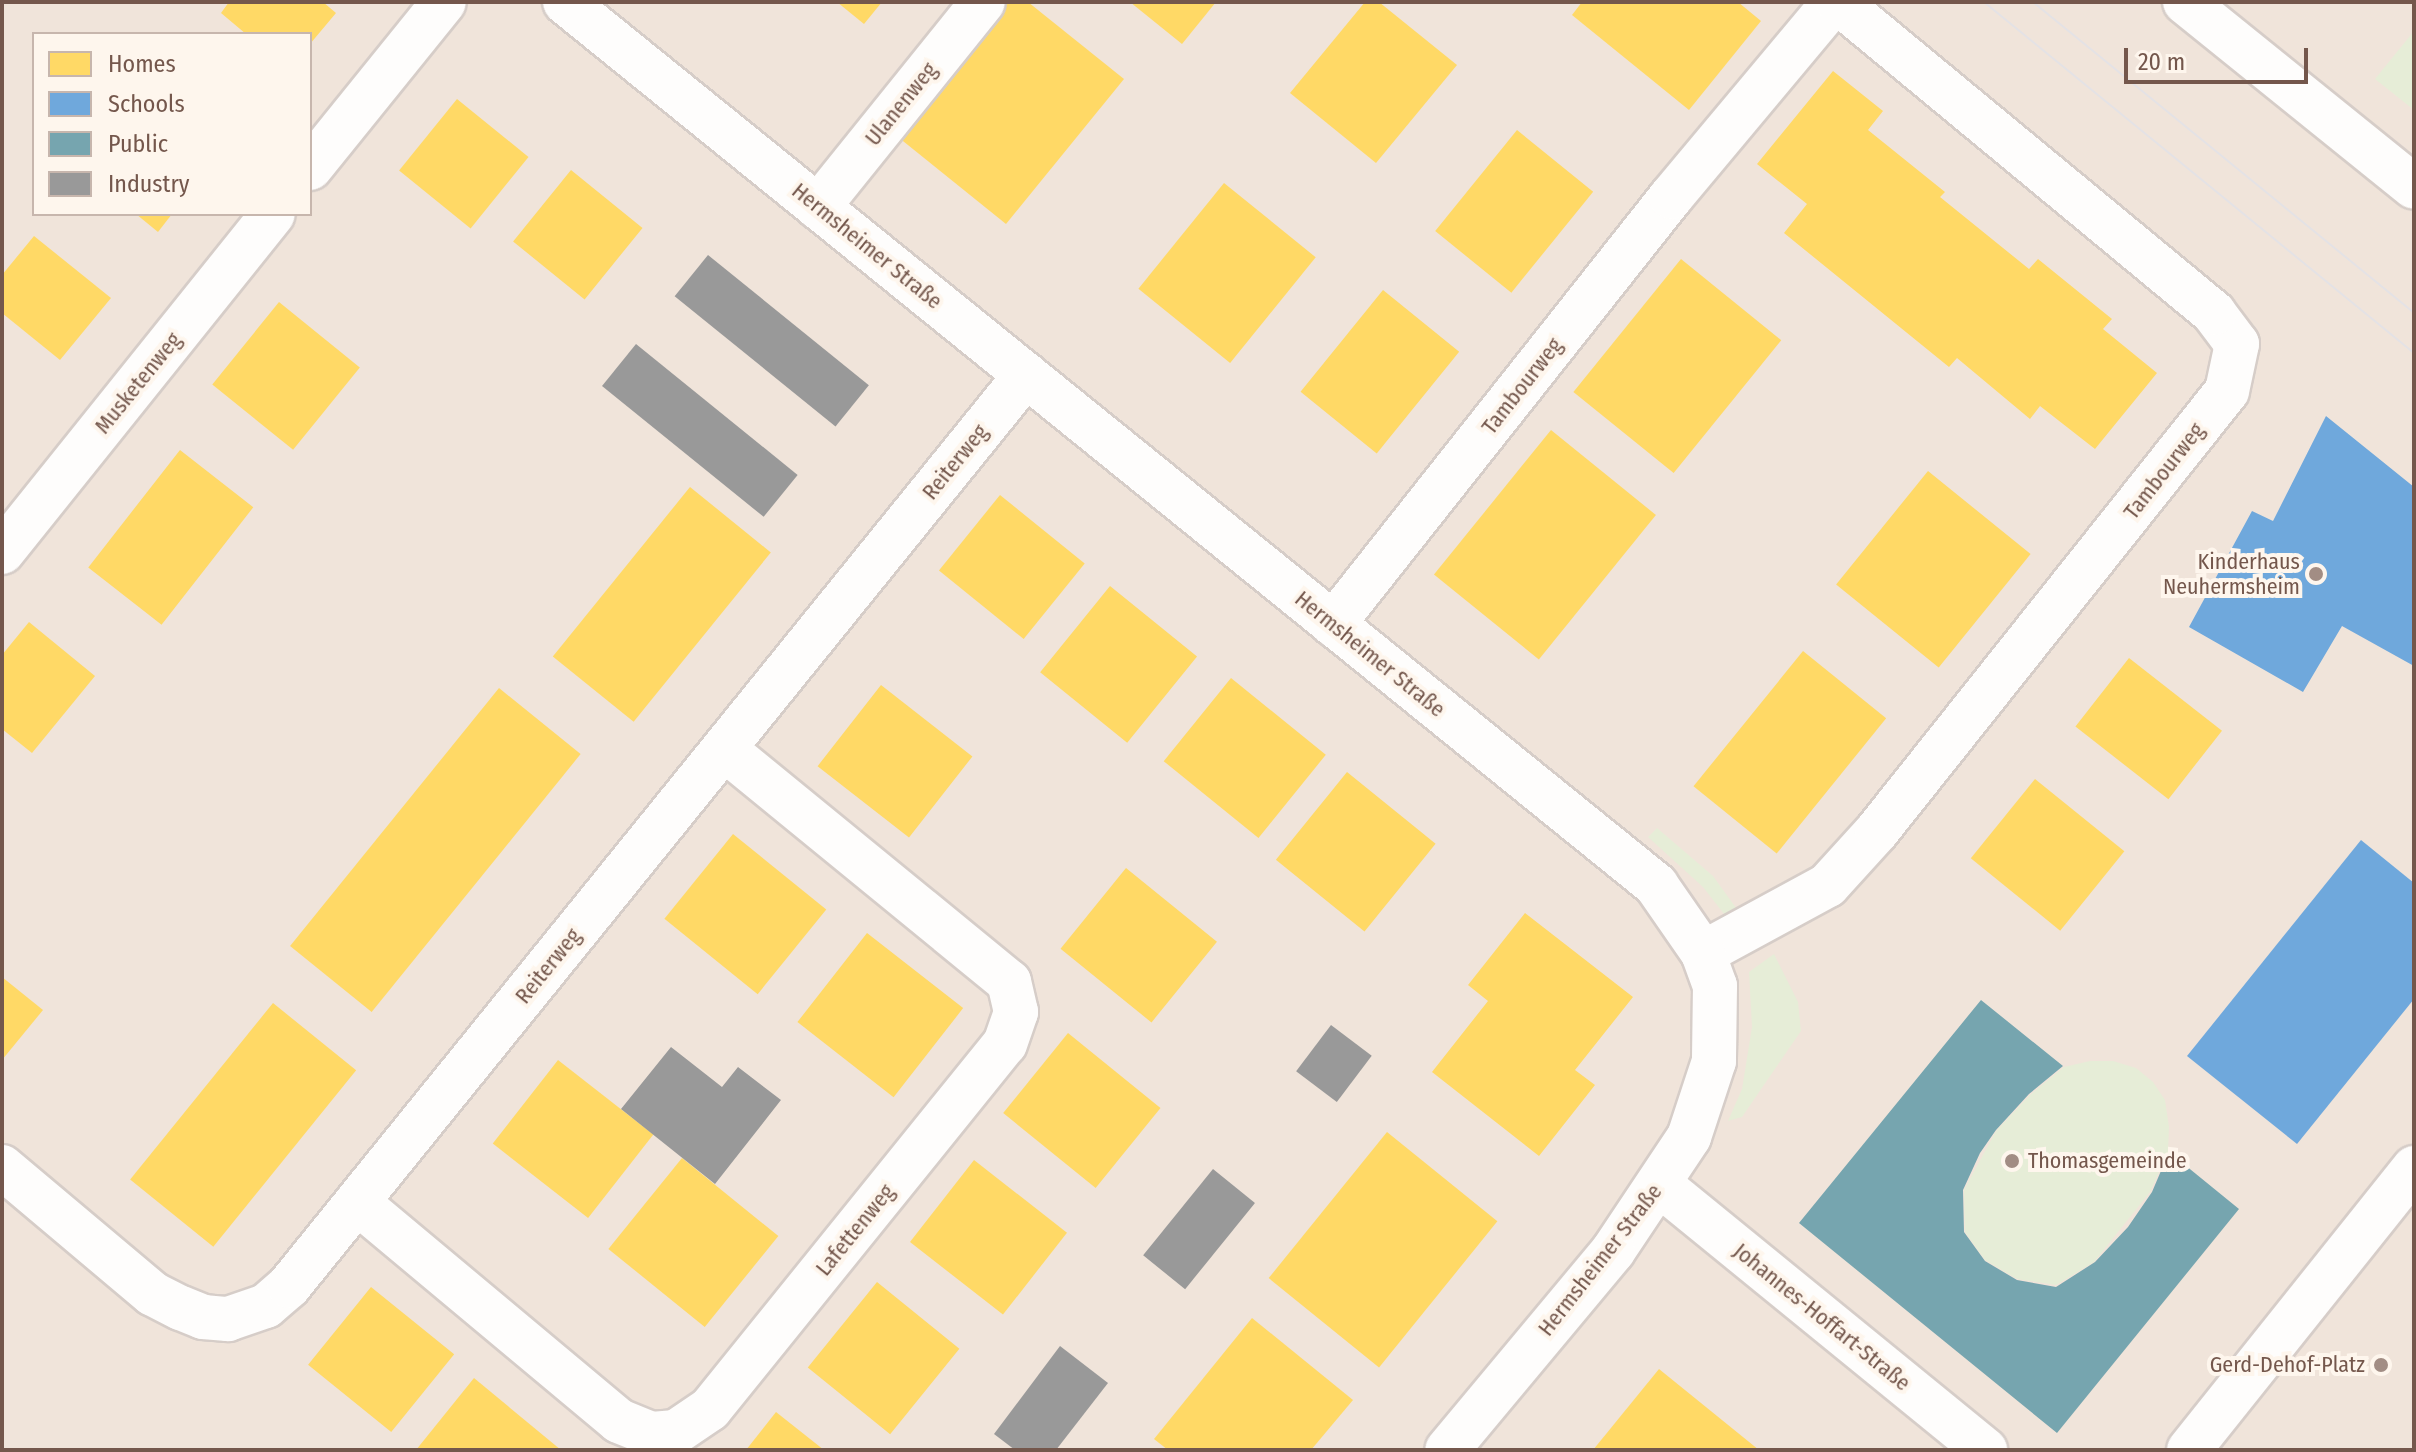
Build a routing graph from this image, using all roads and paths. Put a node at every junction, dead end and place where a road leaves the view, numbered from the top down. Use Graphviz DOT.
graph roads {
  1 [pos="444,2"];
  2 [pos="565,2"];
  3 [pos="983,2"];
  4 [pos="1836,2"];
  5 [pos="2185,2"];
  6 [pos="312,166"];
  7 [pos="2414,187"];
  8 [pos="818,207"];
  9 [pos="271,216"];
  10 [pos="1026,375"];
  11 [pos="2,552"];
  12 [pos="1333,624"];
  13 [pos="724,749"];
  14 [pos="1703,953"];
  15 [pos="2,1167"];
  16 [pos="2414,1168"];
  17 [pos="1659,1184"];
  18 [pos="357,1202"];
  19 [pos="1447,1450"];
  20 [pos="1985,1450"];
  21 [pos="2189,1450"];
  1 -- 6 [label="street"];
  2 -- 8 [label="street, Hermsheimer Straße"];
  3 -- 8 [label="street, Ulanenweg"];
  4 -- 12 [label="street, Tambourweg"];
  4 -- 14 [label="street, Tambourweg"];
  5 -- 7 [label="street"];
  8 -- 10 [label="street, Hermsheimer Straße"];
  9 -- 11 [label="street, Musketenweg"];
  10 -- 12 [label="street, Hermsheimer Straße"];
  10 -- 13 [label="street, Reiterweg"];
  12 -- 14 [label="street, Hermsheimer Straße"];
  13 -- 18 [label="street, Reiterweg"];
  13 -- 18 [label="street, Lafettenweg"];
  14 -- 17 [label="street, Hermsheimer Straße"];
  15 -- 18 [label="street, Reiterweg"];
  16 -- 21 [label="street"];
  17 -- 19 [label="street, Hermsheimer Straße"];
  17 -- 20 [label="street, Johannes-Hoffart-Straße"];
}
